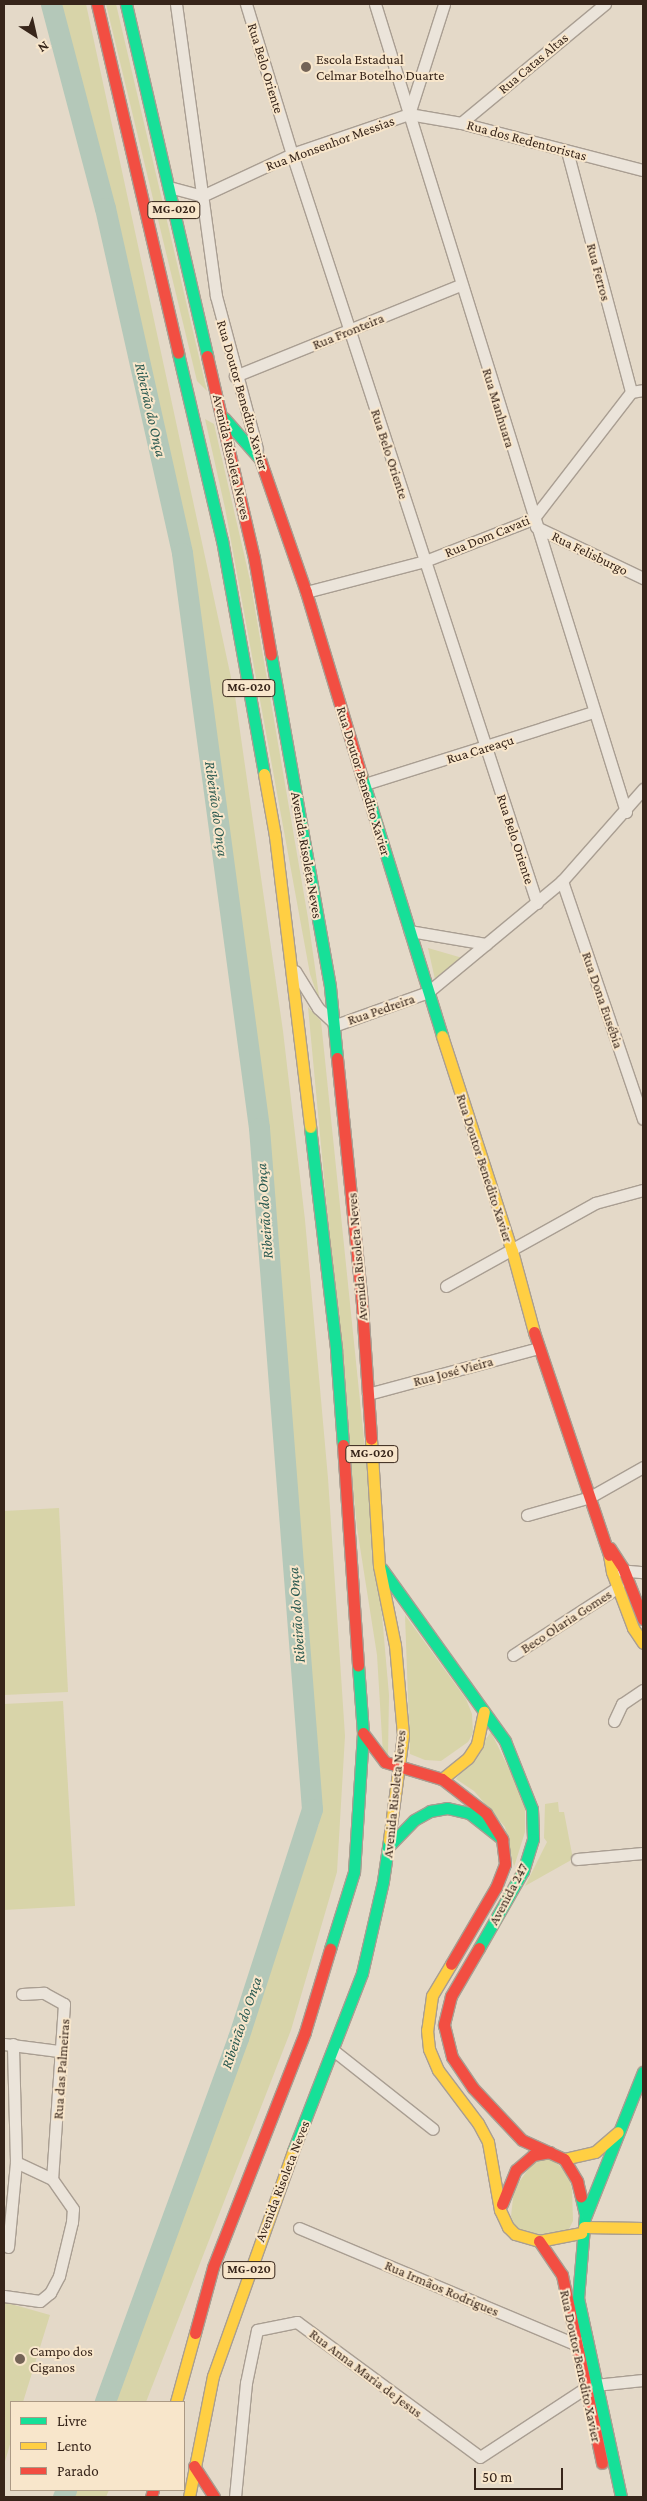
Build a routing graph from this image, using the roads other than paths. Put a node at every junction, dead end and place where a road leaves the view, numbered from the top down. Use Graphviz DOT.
graph roads {
  1 [pos="97,4"];
  2 [pos="126,4"];
  3 [pos="176,4"];
  4 [pos="246,4"];
  5 [pos="375,4"];
  6 [pos="444,4"];
  7 [pos="605,4"];
  8 [pos="409,114"];
  9 [pos="461,123"];
  10 [pos="567,151"];
  11 [pos="292,154"];
  12 [pos="643,170"];
  13 [pos="169,187"];
  14 [pos="202,196"];
  15 [pos="460,285"];
  16 [pos="350,330"];
  17 [pos="235,376"];
  18 [pos="637,391"];
  19 [pos="223,417"];
  20 [pos="260,459"];
  21 [pos="535,523"];
  22 [pos="425,560"];
  23 [pos="643,578"];
  24 [pos="306,592"];
  25 [pos="594,712"];
  26 [pos="486,748"];
  27 [pos="365,784"];
  28 [pos="643,788"];
  29 [pos="626,812"];
  30 [pos="562,881"];
  31 [pos="537,903"];
  32 [pos="410,931"];
  33 [pos="486,944"];
  34 [pos="290,964"];
  35 [pos="428,992"];
  36 [pos="336,1025"];
  37 [pos="643,1119"];
  38 [pos="643,1190"];
  39 [pos="512,1250"];
  40 [pos="446,1286"];
  41 [pos="538,1348"];
  42 [pos="368,1394"];
  43 [pos="643,1467"];
  44 [pos="590,1497"];
  45 [pos="527,1515"];
  46 [pos="379,1566"];
  47 [pos="618,1570"];
  48 [pos="643,1572"];
  49 [pos="618,1587"];
  50 [pos="643,1619"];
  51 [pos="643,1643"];
  52 [pos="513,1655"];
  53 [pos="643,1690"];
  54 [pos="484,1712"];
  55 [pos="614,1721"];
  56 [pos="364,1734"];
  57 [pos="399,1768"];
  58 [pos="442,1779"];
  59 [pos="502,1839"];
  60 [pos="388,1847"];
  61 [pos="643,1853"];
  62 [pos="577,1859"];
  63 [pos="22,1994"];
  64 [pos="8,2044"];
  65 [pos="333,2050"];
  66 [pos="59,2051"];
  67 [pos="643,2072"];
  68 [pos="638,2099"];
  69 [pos="622,2128"];
  70 [pos="433,2129"];
  71 [pos="550,2152"];
  72 [pos="564,2159"];
  73 [pos="16,2162"];
  74 [pos="52,2179"];
  75 [pos="500,2210"];
  76 [pos="584,2225"];
  77 [pos="299,2228"];
  78 [pos="643,2228"];
  79 [pos="539,2241"];
  80 [pos="8,2247"];
  81 [pos="4,2296"];
  82 [pos="581,2343"];
  83 [pos="643,2380"];
  84 [pos="590,2387"];
  85 [pos="176,2401"];
  86 [pos="194,2466"];
  87 [pos="189,2497"];
  88 [pos="214,2497"];
  89 [pos="235,2497"];
  90 [pos="610,2497"];
  91 [pos="621,2497"];
  1 -- 34 [label="main road, Avenida Risoleta Neves / MG-020"];
  2 -- 13 [label="main road, Avenida Risoleta Neves / MG-020"];
  3 -- 14 [label="street, Rua Doutor Benedito Xavier"];
  4 -- 11 [label="street, Rua Belo Oriente"];
  5 -- 8 [label="street, Rua Manhuara"];
  6 -- 8 [label="street"];
  7 -- 9 [label="street, Rua Catas Altas"];
  8 -- 9 [label="street, Rua dos Redentoristas"];
  8 -- 11 [label="street, Rua Monsenhor Messias"];
  8 -- 15 [label="street, Rua Manhuara"];
  9 -- 10 [label="street, Rua dos Redentoristas"];
  10 -- 12 [label="street, Rua dos Redentoristas"];
  10 -- 18 [label="street, Rua Ferros"];
  11 -- 14 [label="street, Rua Monsenhor Messias"];
  11 -- 16 [label="street, Rua Belo Oriente"];
  13 -- 14 [label="street"];
  13 -- 19 [label="main road, Avenida Risoleta Neves / MG-020"];
  14 -- 17 [label="street, Rua Doutor Benedito Xavier"];
  15 -- 16 [label="street, Rua Fronteira"];
  15 -- 21 [label="street, Rua Manhuara"];
  16 -- 17 [label="street, Rua Fronteira"];
  16 -- 22 [label="street, Rua Belo Oriente"];
  17 -- 20 [label="street, Rua Doutor Benedito Xavier"];
  18 -- 21 [label="street, Rua Dom Cavati"];
  19 -- 20 [label="main road"];
  19 -- 36 [label="main road, Avenida Risoleta Neves / MG-020"];
  20 -- 24 [label="main road, Rua Doutor Benedito Xavier"];
  21 -- 22 [label="street, Rua Dom Cavati"];
  21 -- 23 [label="street, Rua Felisburgo"];
  21 -- 25 [label="street, Rua Manhuara"];
  22 -- 24 [label="street, Rua Dom Cavati"];
  22 -- 26 [label="street, Rua Belo Oriente"];
  24 -- 27 [label="main road, Rua Doutor Benedito Xavier"];
  25 -- 26 [label="street, Rua Careaçu"];
  25 -- 29 [label="street, Rua Manhuara"];
  26 -- 27 [label="street, Rua Careaçu"];
  26 -- 31 [label="street, Rua Belo Oriente"];
  27 -- 32 [label="main road, Rua Doutor Benedito Xavier"];
  28 -- 29 [label="street, Rua Pedreira"];
  29 -- 30 [label="street, Rua Pedreira"];
  30 -- 31 [label="street, Rua Pedreira"];
  30 -- 37 [label="street, Rua Dona Eusébia"];
  31 -- 33 [label="street, Rua Pedreira"];
  32 -- 33 [label="street"];
  32 -- 35 [label="main road, Rua Doutor Benedito Xavier"];
  33 -- 35 [label="street, Rua Pedreira"];
  34 -- 36 [label="street, Rua Pedreira"];
  34 -- 56 [label="main road, Avenida Risoleta Neves / MG-020"];
  35 -- 36 [label="street, Rua Pedreira"];
  35 -- 39 [label="main road, Rua Doutor Benedito Xavier"];
  36 -- 42 [label="main road, Avenida Risoleta Neves / MG-020"];
  38 -- 39 [label="street"];
  39 -- 40 [label="street"];
  39 -- 41 [label="main road, Rua Doutor Benedito Xavier"];
  41 -- 42 [label="street, Rua José Vieira"];
  41 -- 44 [label="main road, Rua Doutor Benedito Xavier"];
  42 -- 46 [label="main road, Avenida Risoleta Neves / MG-020"];
  43 -- 44 [label="street"];
  44 -- 45 [label="street"];
  44 -- 47 [label="main road, Rua Doutor Benedito Xavier"];
  46 -- 54 [label="main road, Avenida 247"];
  46 -- 57 [label="main road, Avenida Risoleta Neves / MG-020"];
  47 -- 48 [label="street"];
  47 -- 49 [label="main road, Rua Doutor Benedito Xavier"];
  47 -- 50 [label="main road, Rua Doutor Benedito Xavier"];
  49 -- 51 [label="main road, Rua Doutor Benedito Xavier"];
  49 -- 52 [label="street, Beco Olaria Gomes"];
  53 -- 55 [label="street"];
  54 -- 58 [label="main road"];
  54 -- 71 [label="main road, Avenida 247"];
  56 -- 57 [label="main road, Avenida 247"];
  56 -- 85 [label="main road, Avenida Risoleta Neves / MG-020"];
  57 -- 58 [label="main road, Avenida 247"];
  57 -- 60 [label="main road, Avenida Risoleta Neves / MG-020"];
  58 -- 59 [label="main road, Avenida 247"];
  59 -- 60 [label="main road"];
  59 -- 75 [label="main road, Avenida 247"];
  60 -- 65 [label="main road, Avenida Risoleta Neves / MG-020"];
  61 -- 62 [label="street"];
  63 -- 66 [label="street, Rua das Palmeiras"];
  64 -- 66 [label="street"];
  64 -- 73 [label="street"];
  65 -- 70 [label="street"];
  65 -- 86 [label="main road, Avenida Risoleta Neves / MG-020"];
  66 -- 74 [label="street, Rua das Palmeiras"];
  67 -- 68 [label="main road, Rua Doutor Benedito Xavier"];
  68 -- 69 [label="main road, Rua Doutor Benedito Xavier"];
  69 -- 72 [label="main road"];
  69 -- 76 [label="main road, Rua Doutor Benedito Xavier"];
  71 -- 72 [label="main road"];
  71 -- 75 [label="main road"];
  72 -- 76 [label="main road"];
  73 -- 74 [label="street"];
  73 -- 80 [label="street"];
  74 -- 81 [label="street"];
  75 -- 79 [label="main road"];
  76 -- 78 [label="main road"];
  76 -- 79 [label="main road"];
  76 -- 82 [label="main road, Rua Doutor Benedito Xavier"];
  77 -- 82 [label="street, Rua Irmãos Rodrigues"];
  79 -- 82 [label="main road, Rua Doutor Benedito Xavier"];
  82 -- 84 [label="main road, Rua Doutor Benedito Xavier"];
  83 -- 84 [label="street"];
  84 -- 89 [label="street, Rua Anna Maria de Jesus"];
  84 -- 90 [label="main road, Rua Doutor Benedito Xavier"];
  84 -- 91 [label="main road, Rua Doutor Benedito Xavier"];
  86 -- 87 [label="main road, Avenida Risoleta Neves / MG-020"];
  86 -- 88 [label="main road"];
}
